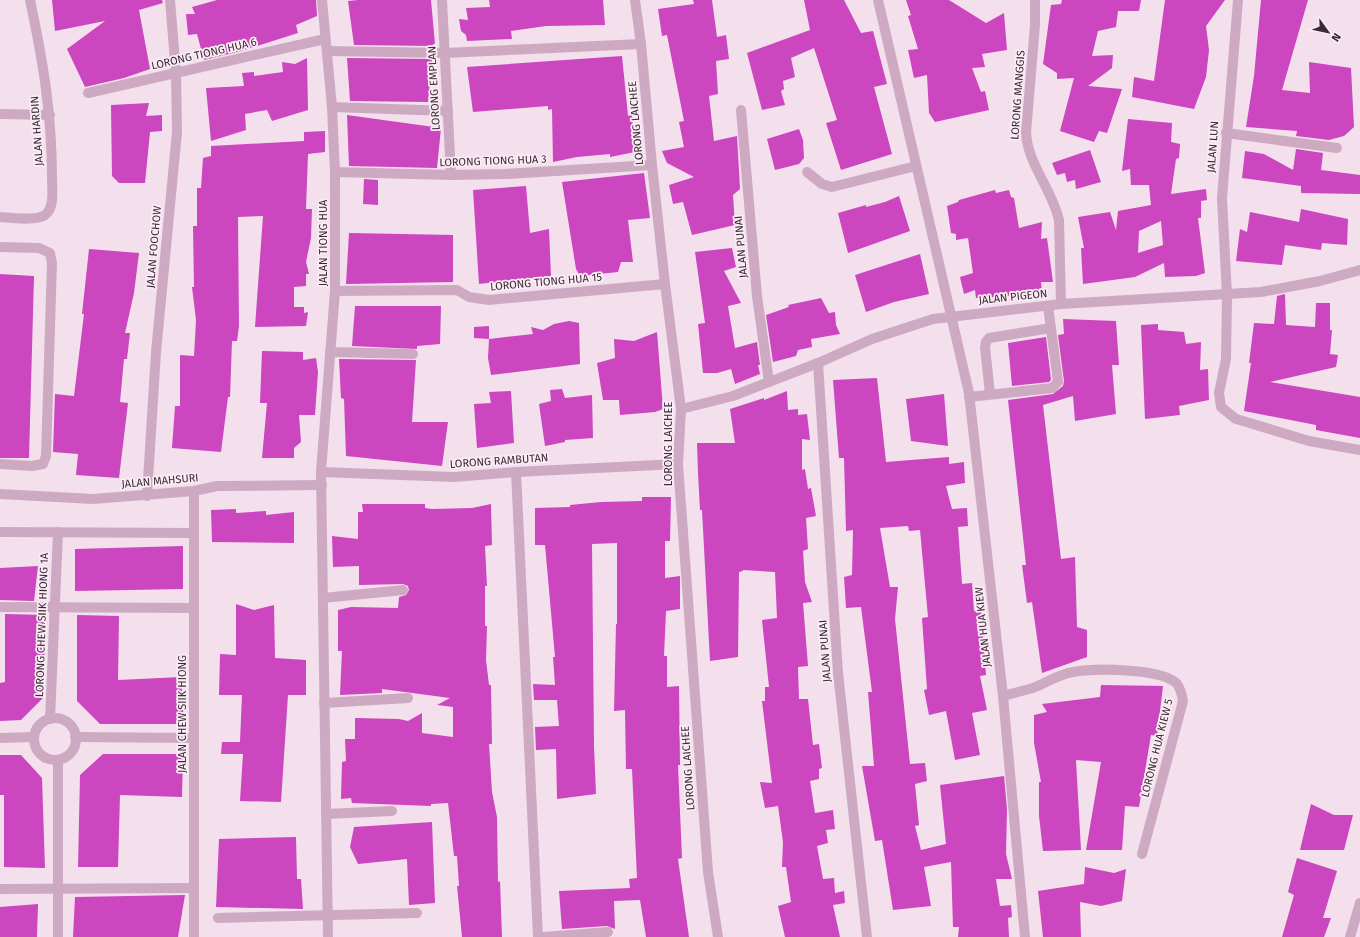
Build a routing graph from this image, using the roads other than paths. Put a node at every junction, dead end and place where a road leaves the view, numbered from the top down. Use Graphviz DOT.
graph roads {
  1 [pos="30,0"];
  2 [pos="170,0"];
  3 [pos="322,0"];
  4 [pos="442,0"];
  5 [pos="635,0"];
  6 [pos="878,0"];
  7 [pos="1035,0"];
  8 [pos="1238,0"];
  9 [pos="325,39"];
  10 [pos="641,44"];
  11 [pos="328,51"];
  12 [pos="445,53"];
  13 [pos="176,73"];
  14 [pos="88,93"];
  15 [pos="332,107"];
  16 [pos="740,110"];
  17 [pos="448,111"];
  18 [pos="0,114"];
  19 [pos="50,115"];
  20 [pos="1226,133"];
  21 [pos="1337,148"];
  22 [pos="652,165"];
  23 [pos="916,166"];
  24 [pos="335,172"];
  25 [pos="807,172"];
  26 [pos="451,175"];
  27 [pos="0,217"];
  28 [pos="0,247"];
  29 [pos="1360,270"];
  30 [pos="665,284"];
  31 [pos="335,292"];
  32 [pos="1227,295"];
  33 [pos="1061,304"];
  34 [pos="1048,306"];
  35 [pos="951,316"];
  36 [pos="1051,328"];
  37 [pos="330,352"];
  38 [pos="413,354"];
  39 [pos="818,363"];
  40 [pos="769,382"];
  41 [pos="990,394"];
  42 [pos="970,397"];
  43 [pos="681,409"];
  44 [pos="1360,450"];
  45 [pos="0,464"];
  46 [pos="678,464"];
  47 [pos="321,472"];
  48 [pos="516,472"];
  49 [pos="322,485"];
  50 [pos="194,492"];
  51 [pos="0,494"];
  52 [pos="147,496"];
  53 [pos="0,532"];
  54 [pos="58,532"];
  55 [pos="194,533"];
  56 [pos="403,590"];
  57 [pos="323,598"];
  58 [pos="0,607"];
  59 [pos="54,607"];
  60 [pos="194,608"];
  61 [pos="1003,696"];
  62 [pos="408,698"];
  63 [pos="324,704"];
  64 [pos="50,719"];
  65 [pos="34,737"];
  66 [pos="75,737"];
  67 [pos="0,738"];
  68 [pos="194,738"];
  69 [pos="58,760"];
  70 [pos="392,811"];
  71 [pos="326,814"];
  72 [pos="1142,854"];
  73 [pos="194,888"];
  74 [pos="0,889"];
  75 [pos="58,889"];
  76 [pos="1360,903"];
  77 [pos="417,913"];
  78 [pos="327,915"];
  79 [pos="218,918"];
  80 [pos="608,932"];
  81 [pos="58,937"];
  82 [pos="194,937"];
  83 [pos="328,937"];
  84 [pos="538,937"];
  85 [pos="544,937"];
  86 [pos="718,937"];
  87 [pos="866,937"];
  88 [pos="1024,937"];
  89 [pos="1350,937"];
  1 -- 19 [label="street, JALAN HARDIN"];
  2 -- 13 [label="street, JALAN FOOCHOW"];
  3 -- 9 [label="street, JALAN TIONG HUA"];
  4 -- 12 [label="street, LORONG EMPLAN"];
  5 -- 10 [label="street, LORONG LAICHEE"];
  6 -- 23 [label="street, JALAN HUA KIEW"];
  7 -- 33 [label="street, LORONG MANGGIS"];
  8 -- 20 [label="street, JALAN LUN"];
  9 -- 11 [label="street, JALAN TIONG HUA"];
  9 -- 13 [label="street, LORONG TIONG HUA 6"];
  10 -- 12 [label="street"];
  10 -- 22 [label="street, LORONG LAICHEE"];
  11 -- 12 [label="street"];
  11 -- 15 [label="street, JALAN TIONG HUA"];
  12 -- 17 [label="street, LORONG EMPLAN"];
  13 -- 14 [label="street, LORONG TIONG HUA 6"];
  13 -- 52 [label="street, JALAN FOOCHOW"];
  15 -- 17 [label="street"];
  15 -- 24 [label="street, JALAN TIONG HUA"];
  16 -- 40 [label="street, JALAN PUNAI"];
  17 -- 26 [label="street, LORONG EMPLAN"];
  18 -- 19 [label="street"];
  19 -- 27 [label="street, JALAN HARDIN"];
  20 -- 21 [label="street"];
  20 -- 32 [label="street, JALAN LUN"];
  22 -- 26 [label="street, LORONG TIONG HUA 3"];
  22 -- 30 [label="street, LORONG LAICHEE"];
  23 -- 25 [label="street"];
  23 -- 35 [label="street, JALAN HUA KIEW"];
  24 -- 26 [label="street, LORONG TIONG HUA 3"];
  24 -- 31 [label="street, JALAN TIONG HUA"];
  28 -- 45 [label="street"];
  29 -- 32 [label="street, JALAN PIGEON"];
  30 -- 31 [label="street, LORONG TIONG HUA 15"];
  30 -- 43 [label="street, LORONG LAICHEE"];
  31 -- 37 [label="street, JALAN TIONG HUA"];
  32 -- 33 [label="street, JALAN PIGEON"];
  32 -- 44 [label="street, JALAN LUN"];
  33 -- 34 [label="street, JALAN PIGEON"];
  34 -- 35 [label="street, JALAN PIGEON"];
  34 -- 36 [label="street"];
  35 -- 39 [label="street, JALAN PIGEON"];
  35 -- 42 [label="street, JALAN HUA KIEW"];
  36 -- 41 [label="street"];
  36 -- 41 [label="street"];
  37 -- 38 [label="street"];
  37 -- 47 [label="street, JALAN TIONG HUA"];
  39 -- 40 [label="street, JALAN PIGEON"];
  39 -- 87 [label="street, JALAN PUNAI"];
  40 -- 43 [label="street, JALAN PIGEON"];
  41 -- 42 [label="street"];
  42 -- 61 [label="street, JALAN HUA KIEW"];
  43 -- 46 [label="street, LORONG LAICHEE"];
  46 -- 48 [label="street, LORONG RAMBUTAN"];
  46 -- 86 [label="street, LORONG LAICHEE"];
  47 -- 48 [label="street, LORONG RAMBUTAN"];
  47 -- 49 [label="street, JALAN TIONG HUA"];
  48 -- 84 [label="street"];
  49 -- 50 [label="street, JALAN MAHSURI"];
  49 -- 57 [label="street, JALAN TIONG HUA"];
  50 -- 52 [label="street, JALAN MAHSURI"];
  50 -- 55 [label="street, JALAN CHEW SIIK HIONG"];
  51 -- 52 [label="street, JALAN MAHSURI"];
  53 -- 54 [label="street"];
  54 -- 55 [label="street"];
  54 -- 59 [label="street, LORONG CHEW SIIK HIONG 1A"];
  55 -- 60 [label="street, JALAN CHEW SIIK HIONG"];
  56 -- 57 [label="street"];
  57 -- 63 [label="street, JALAN TIONG HUA"];
  58 -- 59 [label="street"];
  59 -- 60 [label="street"];
  59 -- 64 [label="street, LORONG CHEW SIIK HIONG 1A"];
  60 -- 68 [label="street, JALAN CHEW SIIK HIONG"];
  61 -- 72 [label="street, LORONG HUA KIEW 5"];
  61 -- 88 [label="street, JALAN HUA KIEW"];
  62 -- 63 [label="street"];
  63 -- 71 [label="street, JALAN TIONG HUA"];
  64 -- 65 [label="street"];
  64 -- 66 [label="street"];
  65 -- 67 [label="street"];
  65 -- 69 [label="street"];
  66 -- 68 [label="street"];
  66 -- 69 [label="street"];
  68 -- 73 [label="street, JALAN CHEW SIIK HIONG"];
  69 -- 75 [label="street"];
  70 -- 71 [label="street"];
  71 -- 78 [label="street, JALAN TIONG HUA"];
  73 -- 75 [label="street"];
  73 -- 82 [label="street, JALAN CHEW SIIK HIONG"];
  74 -- 75 [label="street"];
  75 -- 81 [label="street"];
  76 -- 89 [label="street"];
  77 -- 78 [label="street"];
  78 -- 79 [label="street"];
  78 -- 83 [label="street, JALAN TIONG HUA"];
  80 -- 85 [label="street"];
}
